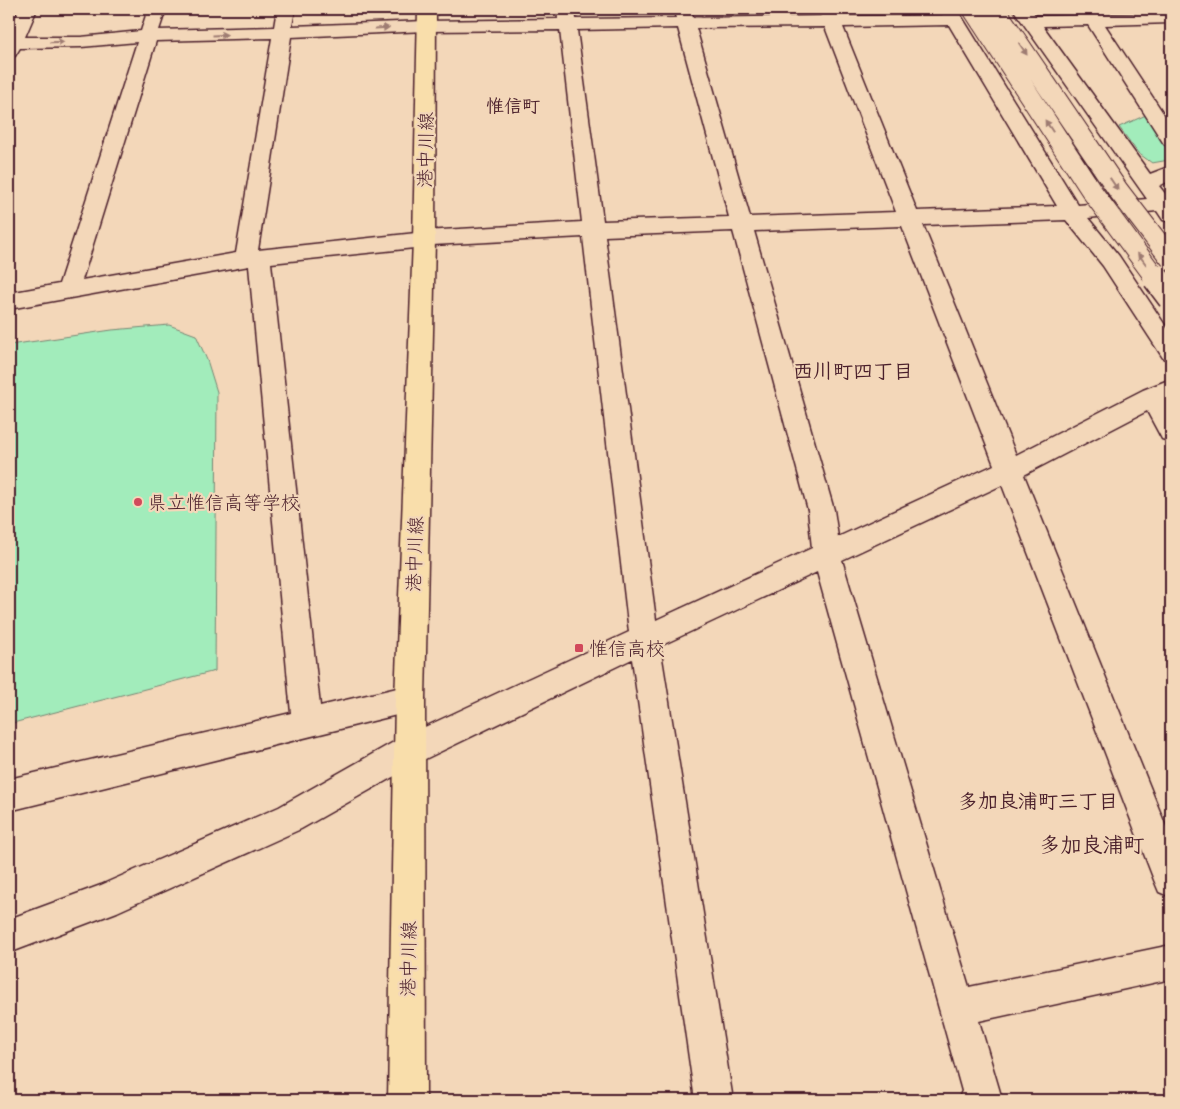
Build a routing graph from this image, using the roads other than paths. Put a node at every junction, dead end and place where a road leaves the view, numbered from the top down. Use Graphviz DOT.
graph roads {
  1 [pos="28,9"];
  2 [pos="157,9"];
  3 [pos="286,9"];
  4 [pos="995,9"];
  5 [pos="959,12"];
  6 [pos="1089,14"];
  7 [pos="829,15"];
  8 [pos="1026,15"];
  9 [pos="684,16"];
  10 [pos="427,17"];
  11 [pos="567,17"];
  12 [pos="1171,18"];
  13 [pos="282,31"];
  14 [pos="148,36"];
  15 [pos="10,46"];
  16 [pos="1171,140"];
  17 [pos="1171,172"];
  18 [pos="1146,184"];
  19 [pos="1167,210"];
  20 [pos="1072,213"];
  21 [pos="909,218"];
  22 [pos="742,224"];
  23 [pos="592,229"];
  24 [pos="424,239"];
  25 [pos="252,258"];
  26 [pos="1171,259"];
  27 [pos="68,290"];
  28 [pos="1171,298"];
  29 [pos="9,301"];
  30 [pos="1171,352"];
  31 [pos="1162,392"];
  32 [pos="1171,432"];
  33 [pos="1009,470"];
  34 [pos="826,554"];
  35 [pos="644,639"];
  36 [pos="410,699"];
  37 [pos="307,723"];
  38 [pos="410,750"];
  39 [pos="9,795"];
  40 [pos="1171,880"];
  41 [pos="9,936"];
  42 [pos="1171,962"];
  43 [pos="956,1008"];
  44 [pos="407,1100"];
  45 [pos="714,1100"];
  46 [pos="978,1100"];
  1 -- 15 [label="street"];
  2 -- 14 [label="street"];
  3 -- 13 [label="street"];
  4 -- 26 [label="street, one-way, bridge"];
  5 -- 7 [label="street"];
  5 -- 20 [label="street"];
  28 -- 5 [label="street, one-way, bridge"];
  6 -- 8 [label="street"];
  6 -- 12 [label="street"];
  6 -- 16 [label="street"];
  7 -- 9 [label="street"];
  7 -- 21 [label="street"];
  8 -- 18 [label="street"];
  9 -- 11 [label="street"];
  9 -- 22 [label="street"];
  10 -- 11 [label="street"];
  13 -- 10 [label="street, one-way"];
  10 -- 24 [label="main road, 港中川線"];
  11 -- 23 [label="street"];
  14 -- 13 [label="street, one-way"];
  13 -- 25 [label="street"];
  15 -- 14 [label="street, one-way"];
  14 -- 27 [label="street"];
  17 -- 18 [label="street"];
  18 -- 19 [label="street"];
  19 -- 20 [label="street"];
  20 -- 21 [label="street"];
  20 -- 30 [label="street"];
  21 -- 22 [label="street"];
  21 -- 33 [label="street"];
  22 -- 23 [label="street"];
  22 -- 34 [label="street"];
  23 -- 24 [label="street"];
  23 -- 35 [label="street"];
  24 -- 25 [label="street"];
  24 -- 36 [label="main road, 港中川線"];
  25 -- 27 [label="street"];
  25 -- 37 [label="street"];
  27 -- 29 [label="street"];
  31 -- 32 [label="street"];
  31 -- 33 [label="street"];
  33 -- 34 [label="street"];
  33 -- 40 [label="street"];
  34 -- 35 [label="street"];
  34 -- 43 [label="street"];
  35 -- 38 [label="street"];
  35 -- 45 [label="street"];
  36 -- 37 [label="street"];
  36 -- 38 [label="main road, 港中川線"];
  37 -- 39 [label="street"];
  38 -- 41 [label="street"];
  38 -- 44 [label="main road, 港中川線"];
  42 -- 43 [label="street"];
  43 -- 46 [label="street"];
}
